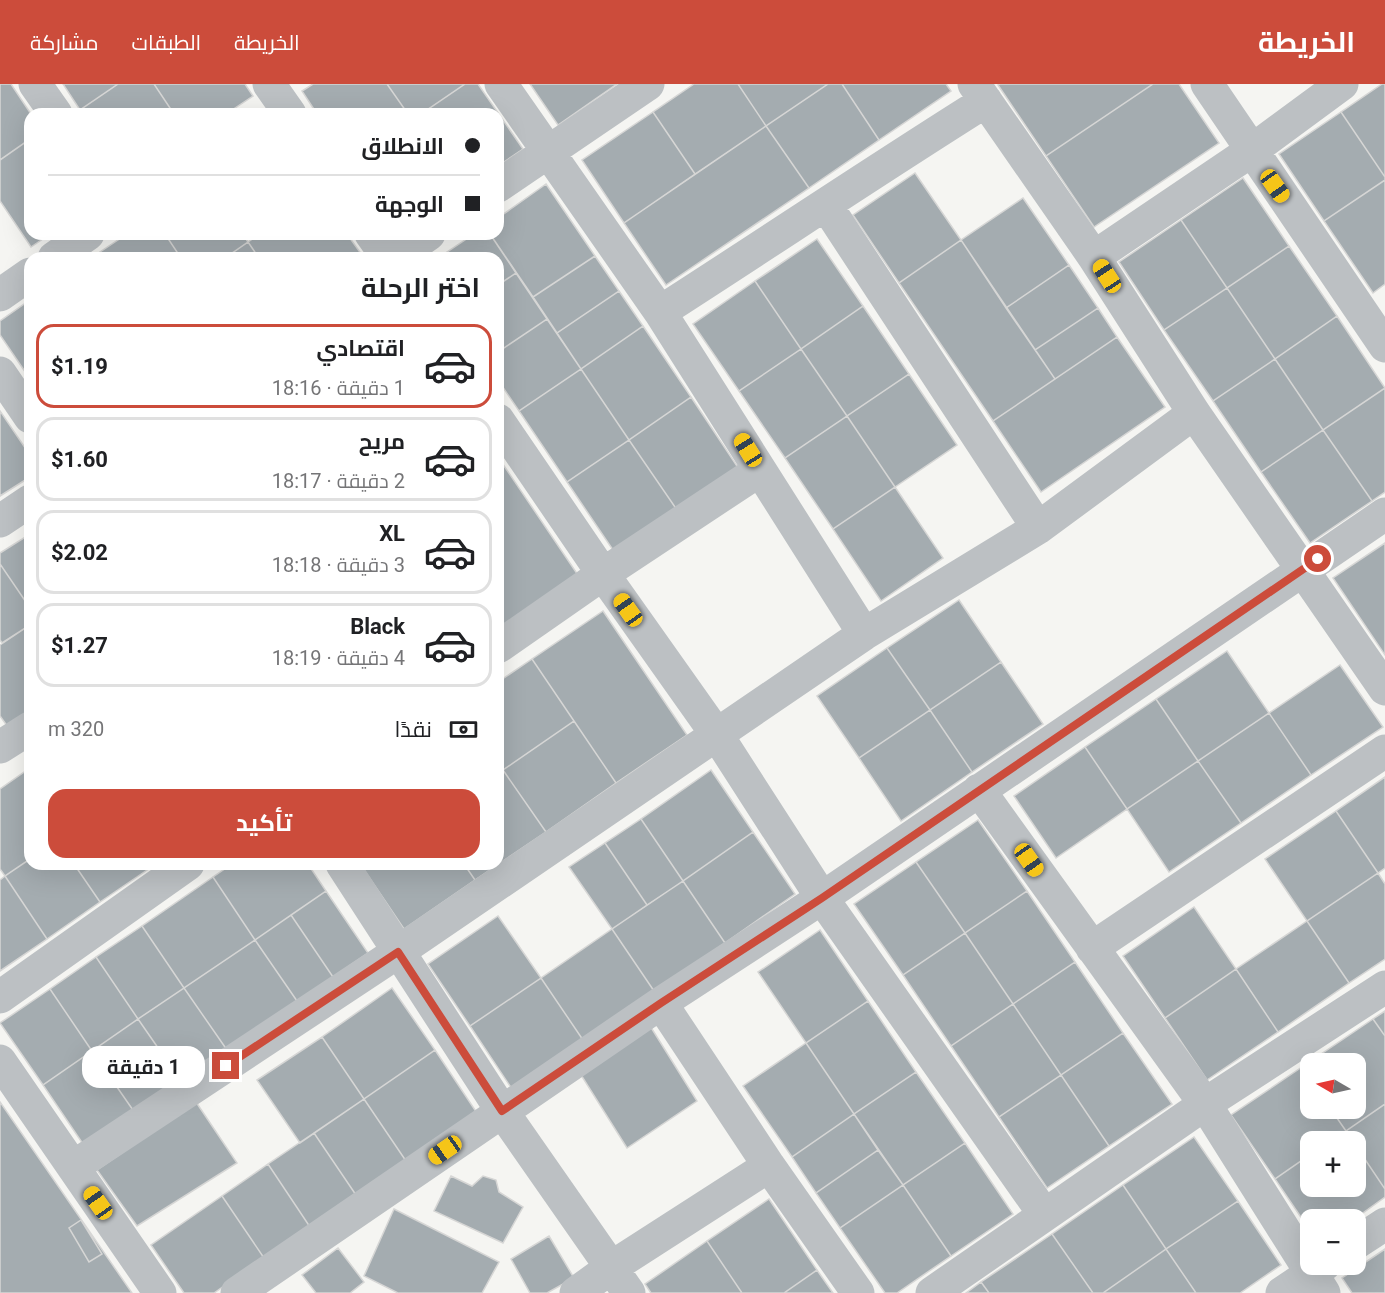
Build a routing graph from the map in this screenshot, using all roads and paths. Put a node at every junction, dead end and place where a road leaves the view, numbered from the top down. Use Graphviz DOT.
graph roads {
  1 [pos="35,84"];
  2 [pos="501,84"];
  3 [pos="648,84"];
  4 [pos="1207,84"];
  5 [pos="1342,84"];
  6 [pos="980,93"];
  7 [pos="52,108"];
  8 [pos="1251,151"];
  9 [pos="547,152"];
  10 [pos="504,182"];
  11 [pos="826,205"];
  12 [pos="80,240"];
  13 [pos="420,240"];
  14 [pos="62,252"];
  15 [pos="404,252"];
  16 [pos="1094,256"];
  17 [pos="24,278"];
  18 [pos="0,295"];
  19 [pos="660,312"];
  20 [pos="1385,346"];
  21 [pos="0,373"];
  22 [pos="24,408"];
  23 [pos="1194,413"];
  24 [pos="504,429"];
  25 [pos="760,470"];
  26 [pos="24,505"];
  27 [pos="1385,513"];
  28 [pos="0,521"];
  29 [pos="1038,528"];
  30 [pos="1301,570"];
  31 [pos="603,574"];
  32 [pos="864,634"];
  33 [pos="504,643"];
  34 [pos="1385,689"];
  35 [pos="24,732"];
  36 [pos="717,735"];
  37 [pos="0,747"];
  38 [pos="1385,751"];
  39 [pos="979,790"];
  40 [pos="180,870"];
  41 [pos="346,870"];
  42 [pos="822,898"];
  43 [pos="1092,948"];
  44 [pos="398,952"];
  45 [pos="1385,987"];
  46 [pos="0,997"];
  47 [pos="661,1003"];
  48 [pos="0,1061"];
  49 [pos="1205,1104"];
  50 [pos="502,1111"];
  51 [pos="769,1166"];
  52 [pos="73,1167"];
  53 [pos="1044,1214"];
  54 [pos="1385,1224"];
  55 [pos="1366,1236"];
  56 [pos="1320,1277"];
  57 [pos="621,1280"];
  58 [pos="160,1293"];
  59 [pos="237,1293"];
  60 [pos="576,1293"];
  61 [pos="858,1293"];
  62 [pos="932,1293"];
  63 [pos="1282,1293"];
  1 -- 7 [label="street"];
  2 -- 9 [label="street"];
  3 -- 9 [label="street"];
  4 -- 8 [label="street"];
  5 -- 8 [label="street"];
  6 -- 11 [label="street"];
  6 -- 16 [label="street"];
  8 -- 16 [label="street"];
  8 -- 20 [label="street"];
  9 -- 10 [label="street"];
  9 -- 19 [label="street"];
  11 -- 19 [label="street"];
  11 -- 29 [label="street"];
  12 -- 14 [label="street"];
  13 -- 15 [label="street"];
  16 -- 23 [label="street"];
  17 -- 18 [label="street"];
  19 -- 25 [label="street"];
  21 -- 22 [label="street"];
  23 -- 29 [label="street"];
  23 -- 30 [label="street"];
  24 -- 31 [label="street"];
  25 -- 31 [label="street"];
  25 -- 32 [label="street"];
  26 -- 28 [label="street"];
  27 -- 30 [label="street"];
  29 -- 32 [label="street"];
  30 -- 34 [label="street"];
  30 -- 39 [label="street"];
  31 -- 33 [label="street"];
  31 -- 36 [label="street"];
  32 -- 36 [label="street"];
  35 -- 37 [label="street"];
  36 -- 42 [label="street"];
  36 -- 44 [label="street"];
  38 -- 43 [label="street"];
  39 -- 42 [label="street"];
  39 -- 43 [label="street"];
  40 -- 46 [label="street"];
  41 -- 44 [label="street"];
  42 -- 47 [label="street"];
  42 -- 53 [label="street"];
  43 -- 49 [label="street"];
  44 -- 50 [label="street"];
  44 -- 52 [label="street"];
  45 -- 49 [label="street"];
  47 -- 50 [label="street"];
  47 -- 51 [label="street"];
  48 -- 52 [label="street"];
  49 -- 53 [label="street"];
  49 -- 56 [label="street"];
  50 -- 57 [label="street"];
  50 -- 59 [label="street"];
  51 -- 57 [label="street"];
  51 -- 61 [label="street"];
  52 -- 58 [label="street"];
  53 -- 62 [label="street"];
  54 -- 55 [label="street"];
  56 -- 63 [label="street"];
  57 -- 60 [label="street"];
}
